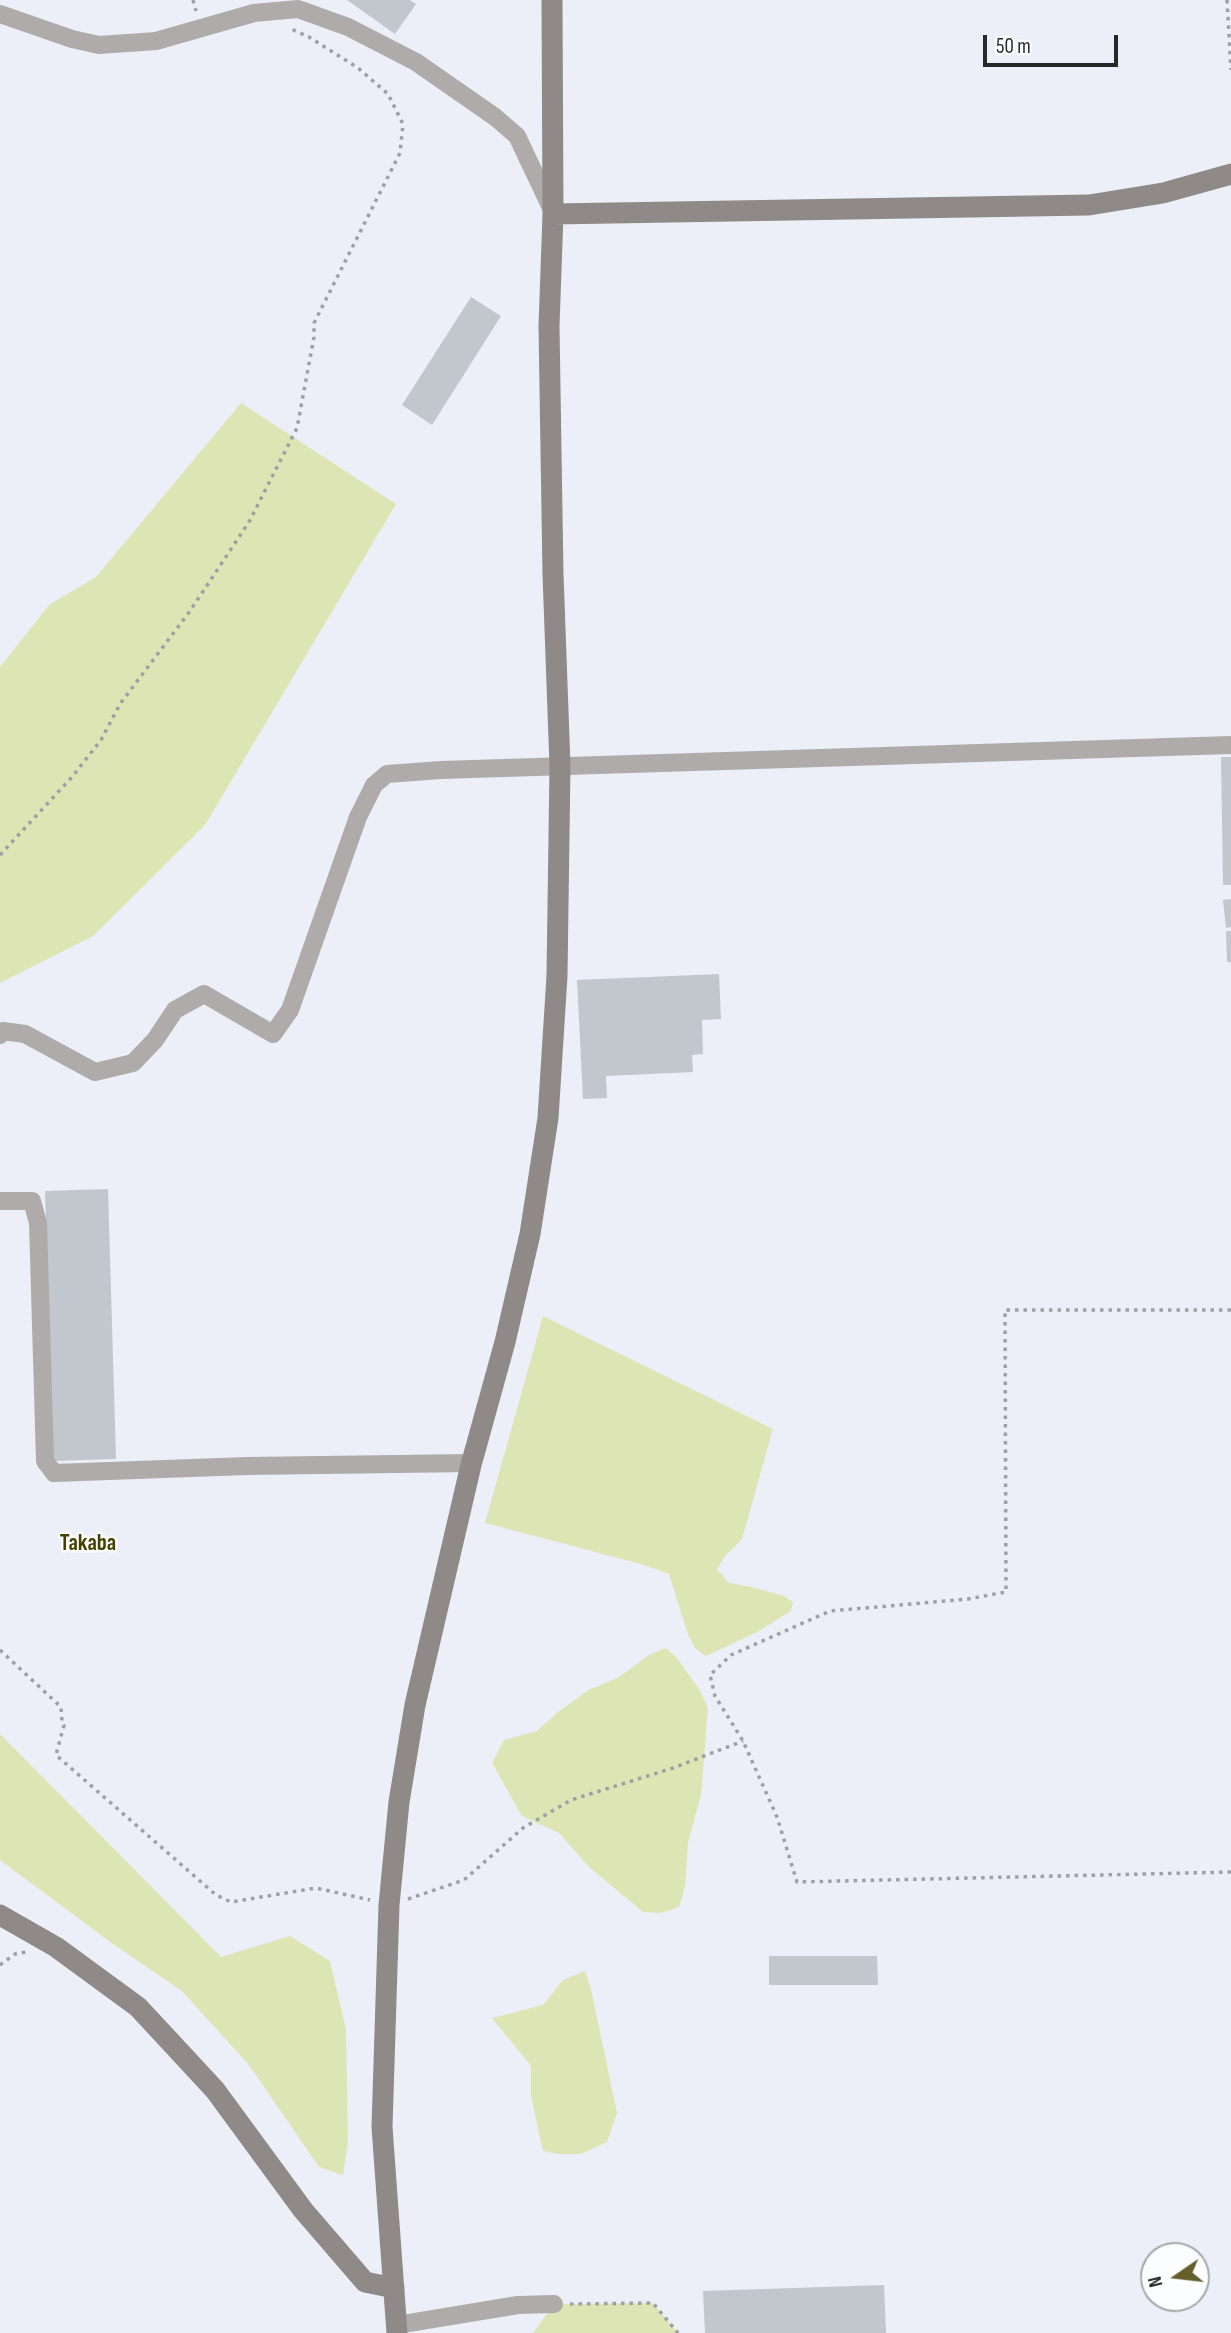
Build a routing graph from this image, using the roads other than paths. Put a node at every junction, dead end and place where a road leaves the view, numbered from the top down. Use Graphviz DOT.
graph roads {
  1 [pos="552,0"];
  2 [pos="0,14"];
  3 [pos="1231,174"];
  4 [pos="553,214"];
  5 [pos="1231,745"];
  6 [pos="560,766"];
  7 [pos="0,1035"];
  8 [pos="0,1201"];
  9 [pos="471,1463"];
  10 [pos="0,1915"];
  11 [pos="394,2288"];
  12 [pos="554,2304"];
  13 [pos="397,2329"];
  1 -- 4 [label="street"];
  2 -- 4 [label="street"];
  3 -- 4 [label="street"];
  4 -- 6 [label="street"];
  5 -- 6 [label="street"];
  6 -- 7 [label="street"];
  6 -- 9 [label="street"];
  8 -- 9 [label="street"];
  9 -- 11 [label="street"];
  10 -- 11 [label="street"];
  11 -- 13 [label="street"];
  12 -- 13 [label="street"];
}
